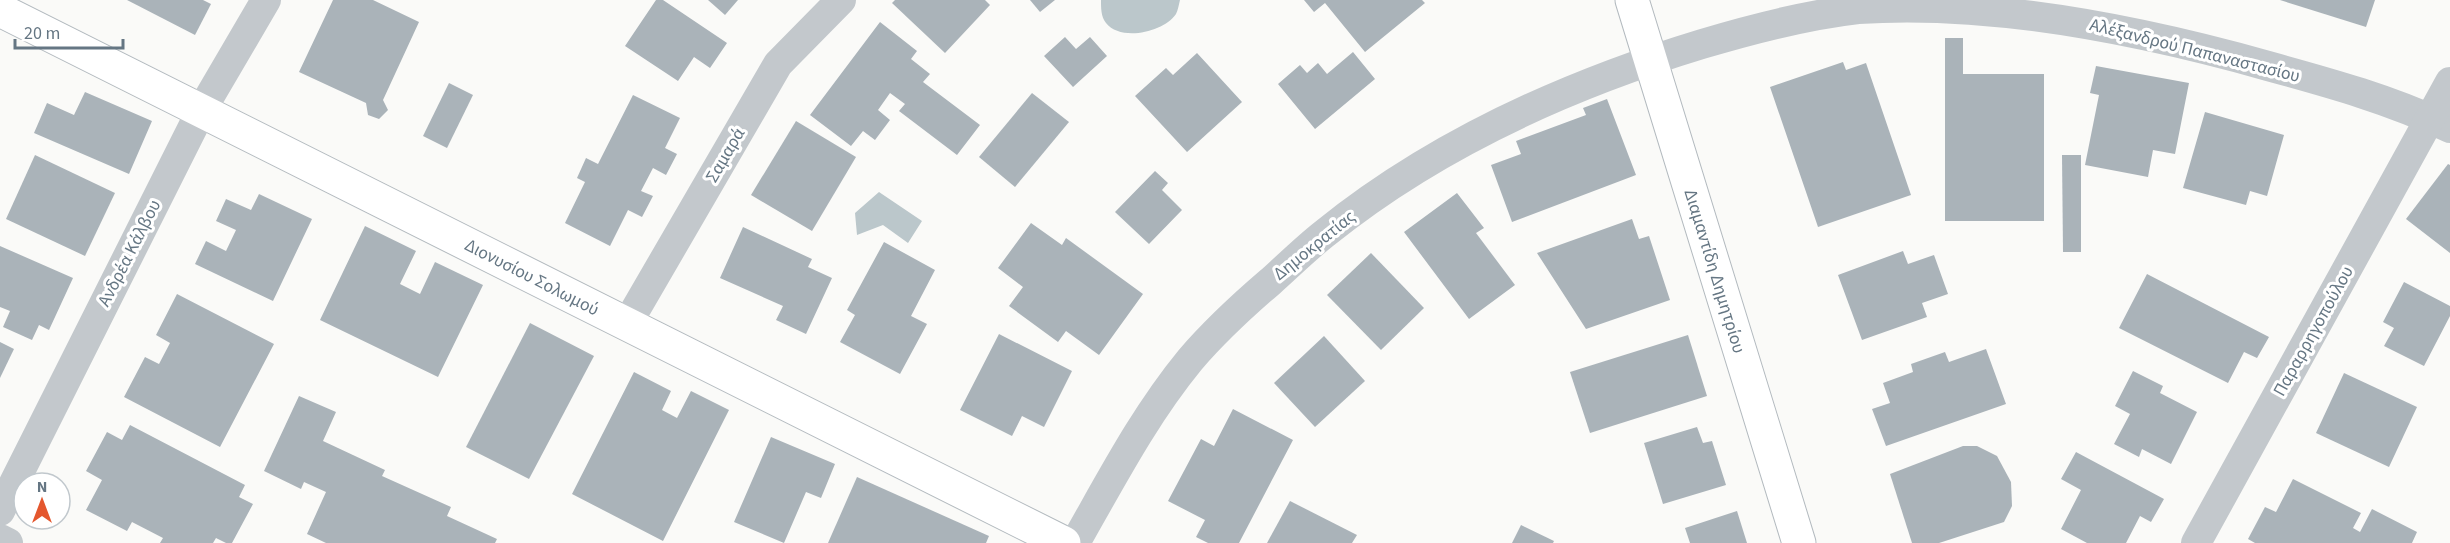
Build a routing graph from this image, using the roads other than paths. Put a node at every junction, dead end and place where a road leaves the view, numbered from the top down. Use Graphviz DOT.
graph roads {
  1 [pos="266,0"];
  2 [pos="841,0"];
  3 [pos="1632,0"];
  4 [pos="0,10"];
  5 [pos="1650,60"];
  6 [pos="2450,82"];
  7 [pos="201,111"];
  8 [pos="2440,123"];
  9 [pos="627,324"];
  10 [pos="2,501"];
  11 [pos="0,539"];
  12 [pos="8,543"];
  13 [pos="1064,543"];
  14 [pos="1075,543"];
  15 [pos="1799,543"];
  16 [pos="2196,543"];
  1 -- 7 [label="street, Ανδρέα Κάλβου"];
  2 -- 9 [label="street, Σαμαρά"];
  3 -- 5 [label="street, Διαμαντίδη Δημητρίου"];
  4 -- 7 [label="street, Διονυσίου Σολωμού"];
  5 -- 8 [label="street, Αλέξανδρού Παπαναστασίου"];
  5 -- 14 [label="street, Δημοκρατίας"];
  5 -- 15 [label="street, Διαμαντίδη Δημητρίου"];
  6 -- 8 [label="street, Παραρρηγοπούλου"];
  7 -- 9 [label="street, Διονυσίου Σολωμού"];
  7 -- 10 [label="street, Ανδρέα Κάλβου"];
  8 -- 16 [label="street, Παραρρηγοπούλου"];
  9 -- 13 [label="street, Διονυσίου Σολωμού"];
  11 -- 12 [label="street"];
}
